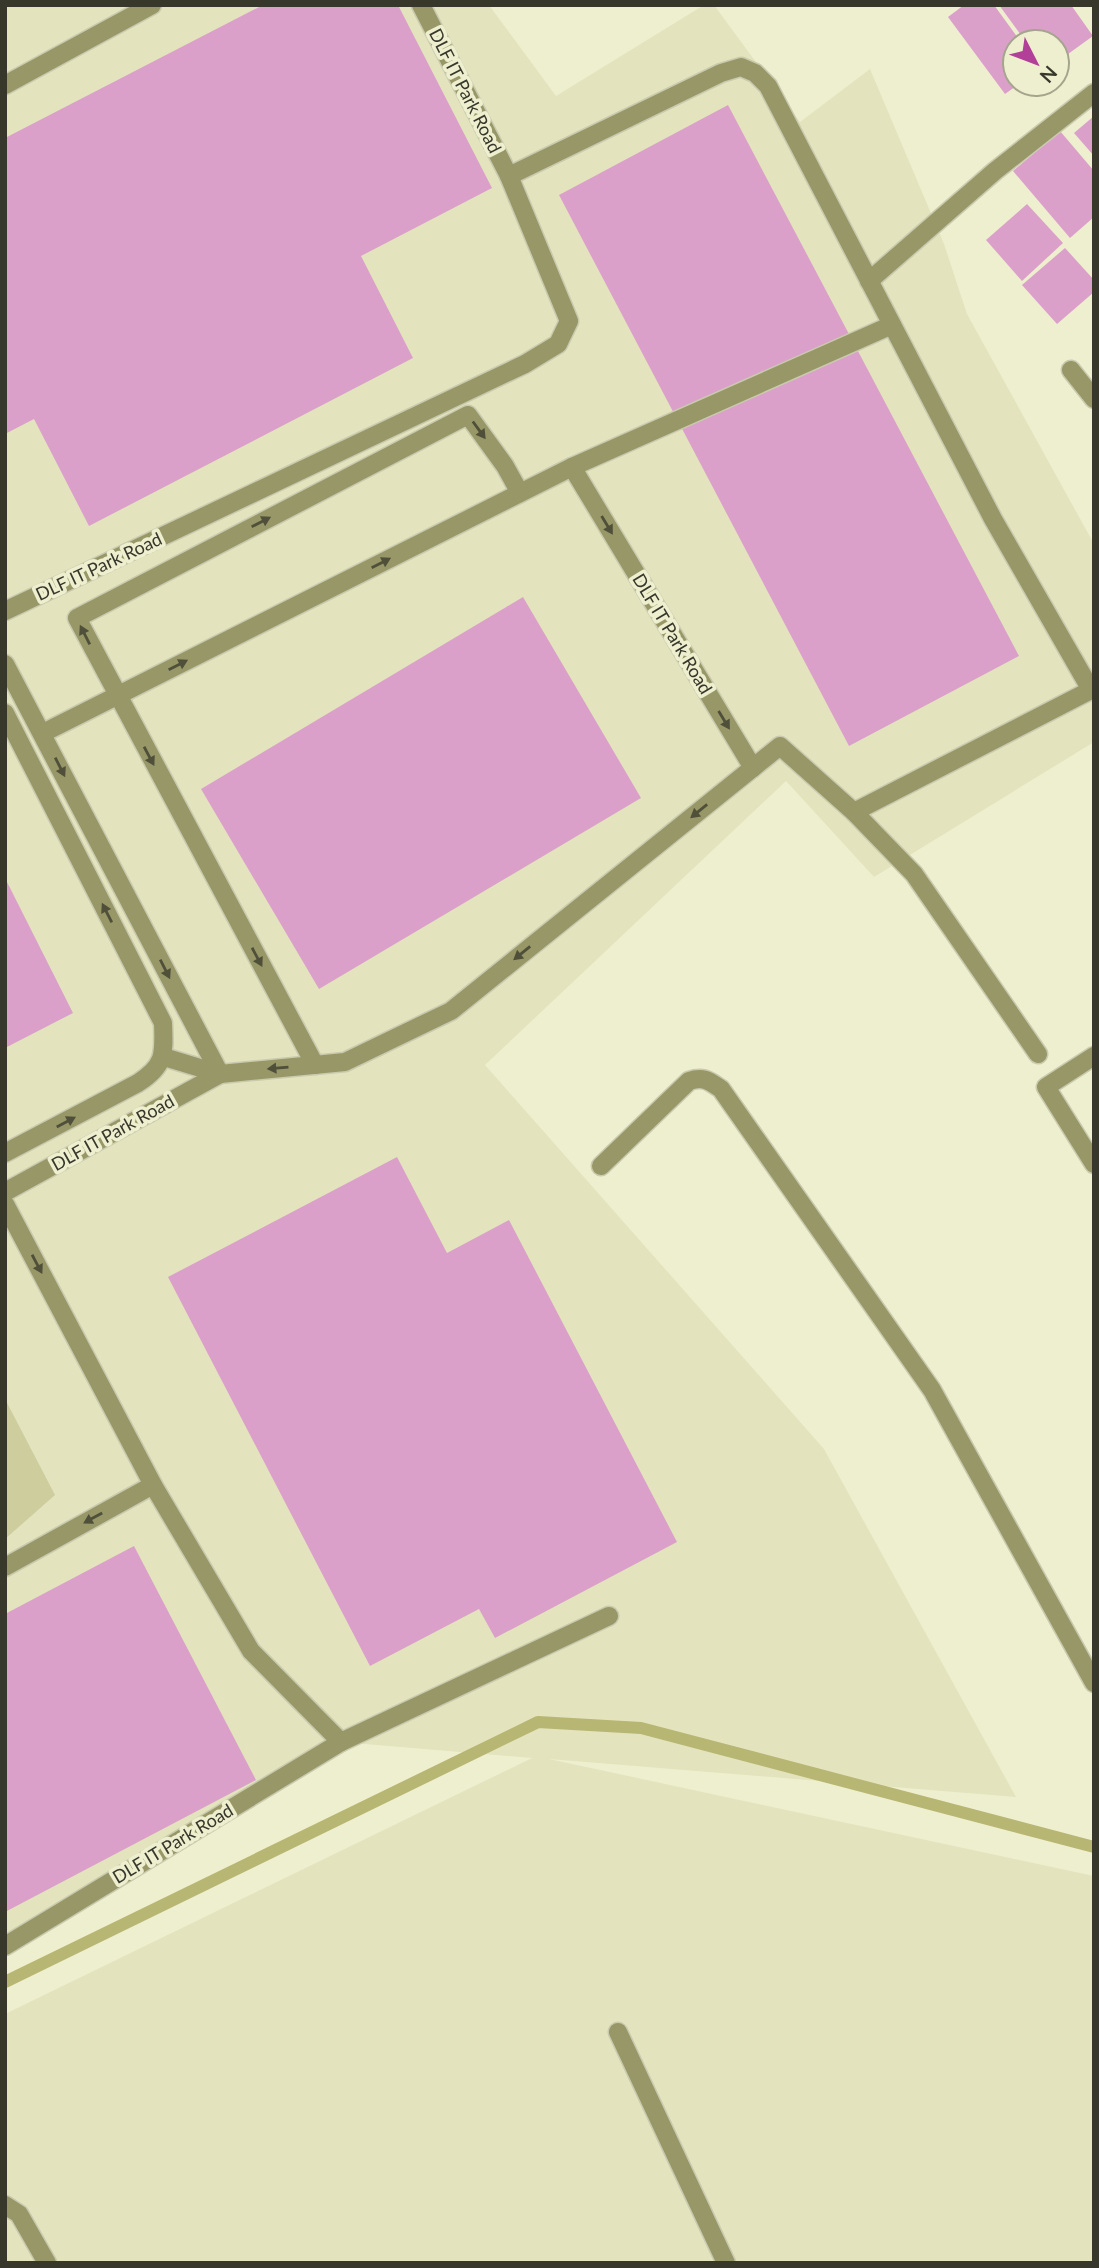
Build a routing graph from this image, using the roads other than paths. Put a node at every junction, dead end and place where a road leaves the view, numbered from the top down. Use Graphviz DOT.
graph roads {
  1 [pos="152,5"];
  2 [pos="421,5"];
  3 [pos="5,85"];
  4 [pos="1094,93"];
  5 [pos="509,176"];
  6 [pos="869,281"];
  7 [pos="892,325"];
  8 [pos="1071,370"];
  9 [pos="1094,399"];
  10 [pos="572,467"];
  11 [pos="520,493"];
  12 [pos="5,611"];
  13 [pos="5,664"];
  14 [pos="117,696"];
  15 [pos="5,713"];
  16 [pos="43,733"];
  17 [pos="753,768"];
  18 [pos="854,812"];
  19 [pos="1038,1054"];
  20 [pos="1094,1056"];
  21 [pos="164,1057"];
  22 [pos="315,1065"];
  23 [pos="220,1074"];
  24 [pos="5,1153"];
  25 [pos="1094,1164"];
  26 [pos="601,1166"];
  27 [pos="5,1192"];
  28 [pos="5,1204"];
  29 [pos="153,1485"];
  30 [pos="5,1567"];
  31 [pos="609,1616"];
  32 [pos="1094,1683"];
  33 [pos="341,1742"];
  34 [pos="5,1946"];
  35 [pos="618,2032"];
  36 [pos="5,2206"];
  37 [pos="47,2263"];
  38 [pos="726,2263"];
  1 -- 3 [label="street"];
  2 -- 5 [label="street, DLF IT Park Road"];
  4 -- 6 [label="street"];
  5 -- 6 [label="street"];
  5 -- 12 [label="street, DLF IT Park Road"];
  6 -- 7 [label="street"];
  7 -- 10 [label="street"];
  7 -- 18 [label="street"];
  8 -- 9 [label="street"];
  10 -- 11 [label="street"];
  10 -- 17 [label="street, DLF IT Park Road, one-way"];
  14 -- 11 [label="street, one-way"];
  14 -- 11 [label="street, one-way"];
  13 -- 16 [label="street"];
  14 -- 16 [label="street"];
  14 -- 22 [label="street, one-way"];
  21 -- 15 [label="street, one-way"];
  16 -- 23 [label="street, one-way"];
  17 -- 18 [label="street"];
  17 -- 22 [label="street, DLF IT Park Road, one-way"];
  18 -- 19 [label="street"];
  20 -- 25 [label="street"];
  21 -- 23 [label="street, DLF IT Park Road"];
  24 -- 21 [label="street, DLF IT Park Road, one-way"];
  22 -- 23 [label="street, DLF IT Park Road, one-way"];
  23 -- 27 [label="street, DLF IT Park Road"];
  26 -- 32 [label="street"];
  28 -- 29 [label="street, one-way"];
  29 -- 30 [label="street, one-way"];
  29 -- 33 [label="street"];
  31 -- 33 [label="street, DLF IT Park Road"];
  33 -- 34 [label="street, DLF IT Park Road"];
  35 -- 38 [label="street"];
  36 -- 37 [label="street"];
}
